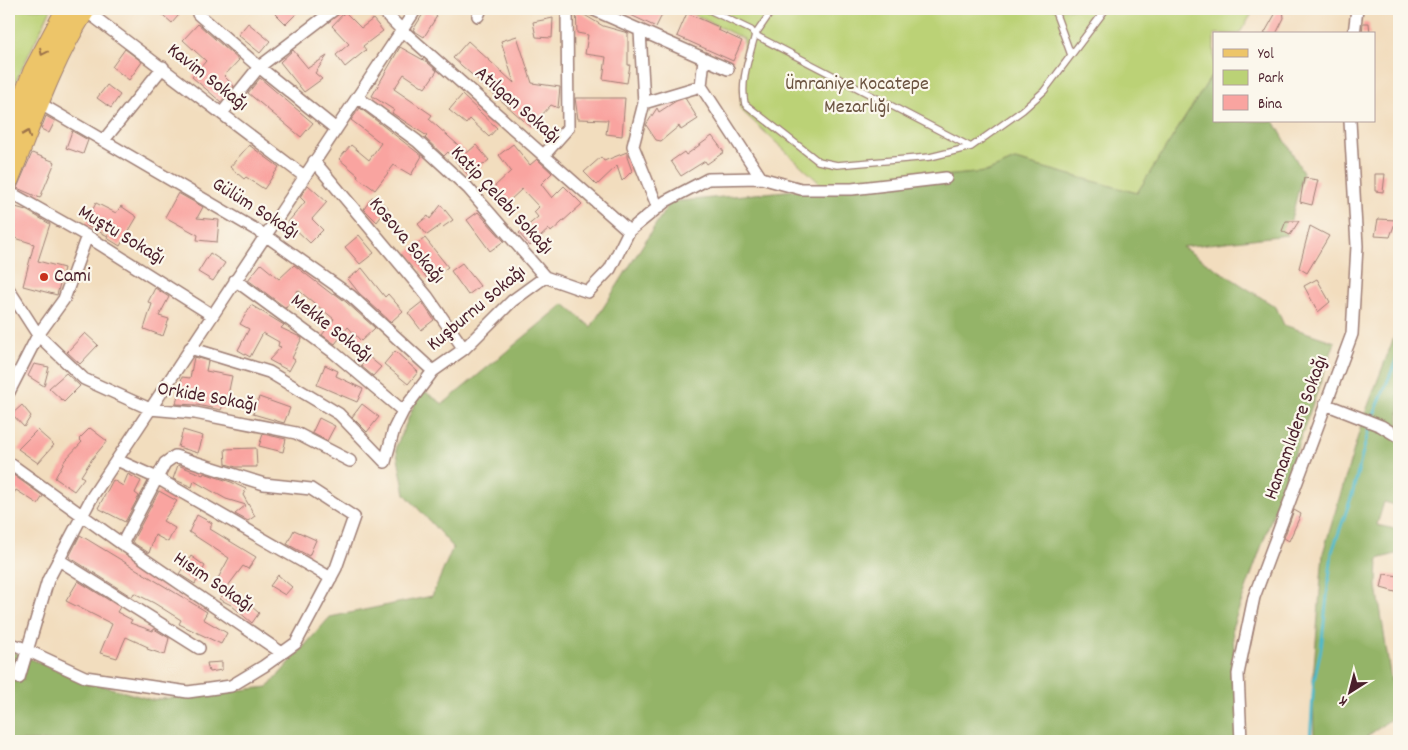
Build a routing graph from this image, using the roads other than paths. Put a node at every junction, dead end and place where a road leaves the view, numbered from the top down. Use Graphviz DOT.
graph roads {
  1 [pos="66,9"];
  2 [pos="86,9"];
  3 [pos="335,9"];
  4 [pos="381,9"];
  5 [pos="416,9"];
  6 [pos="567,9"];
  7 [pos="592,9"];
  8 [pos="708,9"];
  9 [pos="773,9"];
  10 [pos="1054,9"];
  11 [pos="1106,9"];
  12 [pos="1357,9"];
  13 [pos="199,10"];
  14 [pos="402,30"];
  15 [pos="640,31"];
  16 [pos="1354,32"];
  17 [pos="755,35"];
  18 [pos="1071,56"];
  19 [pos="704,59"];
  20 [pos="162,67"];
  21 [pos="259,67"];
  22 [pos="728,70"];
  23 [pos="701,86"];
  24 [pos="357,97"];
  25 [pos="39,103"];
  26 [pos="644,103"];
  27 [pos="222,113"];
  28 [pos="1350,122"];
  29 [pos="336,129"];
  30 [pos="9,133"];
  31 [pos="104,140"];
  32 [pos="970,147"];
  33 [pos="544,155"];
  34 [pos="314,161"];
  35 [pos="304,176"];
  36 [pos="761,178"];
  37 [pos="946,178"];
  38 [pos="9,180"];
  39 [pos="9,192"];
  40 [pos="658,208"];
  41 [pos="629,231"];
  42 [pos="265,235"];
  43 [pos="87,236"];
  44 [pos="546,277"];
  45 [pos="235,280"];
  46 [pos="9,290"];
  47 [pos="212,315"];
  48 [pos="38,335"];
  49 [pos="190,348"];
  50 [pos="464,349"];
  51 [pos="432,371"];
  52 [pos="9,392"];
  53 [pos="1325,404"];
  54 [pos="150,409"];
  55 [pos="403,411"];
  56 [pos="1399,437"];
  57 [pos="117,460"];
  58 [pos="350,461"];
  59 [pos="9,463"];
  60 [pos="157,478"];
  61 [pos="83,514"];
  62 [pos="122,544"];
  63 [pos="58,560"];
  64 [pos="331,578"];
  65 [pos="9,644"];
  66 [pos="199,648"];
  67 [pos="26,650"];
  68 [pos="282,653"];
  69 [pos="19,678"];
  70 [pos="1241,741"];
  1 -- 30 [label="main road, one-way"];
  2 -- 20 [label="street, Kavim Sokağı"];
  2 -- 25 [label="main road"];
  3 -- 21 [label="street"];
  4 -- 14 [label="street, Atılgan Sokağı"];
  5 -- 14 [label="street"];
  6 -- 33 [label="street"];
  7 -- 15 [label="street"];
  8 -- 17 [label="lane"];
  9 -- 17 [label="lane"];
  10 -- 18 [label="lane"];
  11 -- 18 [label="lane"];
  12 -- 16 [label="street"];
  13 -- 21 [label="street"];
  14 -- 24 [label="street"];
  14 -- 33 [label="street, Atılgan Sokağı"];
  15 -- 19 [label="street"];
  15 -- 26 [label="street"];
  17 -- 32 [label="lane"];
  17 -- 32 [label="lane"];
  18 -- 32 [label="lane"];
  19 -- 22 [label="street"];
  19 -- 23 [label="street"];
  20 -- 27 [label="street, Kavim Sokağı"];
  20 -- 31 [label="street"];
  21 -- 27 [label="street"];
  21 -- 29 [label="street"];
  23 -- 26 [label="street"];
  23 -- 36 [label="street"];
  24 -- 29 [label="street"];
  24 -- 44 [label="street, Katip Çelebi Sokağı"];
  25 -- 31 [label="street, Gülüm Sokağı"];
  38 -- 25 [label="main road, one-way"];
  26 -- 40 [label="street"];
  27 -- 35 [label="street, Kavim Sokağı"];
  28 -- 53 [label="street, Hamamlıdere Sokağı"];
  29 -- 34 [label="street"];
  31 -- 42 [label="street, Gülüm Sokağı"];
  33 -- 41 [label="street, Atılgan Sokağı"];
  34 -- 35 [label="street"];
  34 -- 50 [label="street, Kosova Sokağı"];
  35 -- 42 [label="street"];
  36 -- 37 [label="street, Kuşburnu Sokağı"];
  36 -- 40 [label="street, Kuşburnu Sokağı"];
  39 -- 43 [label="street, Muştu Sokağı"];
  40 -- 41 [label="street, Kuşburnu Sokağı"];
  41 -- 44 [label="street, Kuşburnu Sokağı"];
  42 -- 45 [label="street"];
  42 -- 51 [label="street, Gülüm Sokağı"];
  43 -- 47 [label="street, Muştu Sokağı"];
  43 -- 48 [label="street"];
  44 -- 50 [label="street, Kuşburnu Sokağı"];
  45 -- 47 [label="street"];
  45 -- 55 [label="street, Mekke Sokağı"];
  46 -- 48 [label="street, Orkide Sokağı"];
  47 -- 49 [label="street"];
  48 -- 52 [label="street"];
  48 -- 54 [label="street, Orkide Sokağı"];
  49 -- 54 [label="street"];
  49 -- 55 [label="street, Kuşburnu Sokağı"];
  50 -- 51 [label="street, Kuşburnu Sokağı"];
  51 -- 55 [label="street, Kuşburnu Sokağı"];
  53 -- 56 [label="street"];
  53 -- 70 [label="street, Hamamlıdere Sokağı"];
  54 -- 57 [label="street"];
  54 -- 58 [label="street, Orkide Sokağı"];
  57 -- 60 [label="street"];
  57 -- 61 [label="street"];
  59 -- 61 [label="street"];
  60 -- 62 [label="street"];
  60 -- 64 [label="street"];
  60 -- 64 [label="street"];
  61 -- 62 [label="street, Hısım Sokağı"];
  61 -- 63 [label="street"];
  62 -- 68 [label="street, Hısım Sokağı"];
  63 -- 66 [label="street"];
  63 -- 67 [label="street"];
  64 -- 68 [label="street"];
  65 -- 67 [label="street"];
  67 -- 68 [label="street"];
  67 -- 69 [label="street"];
}
